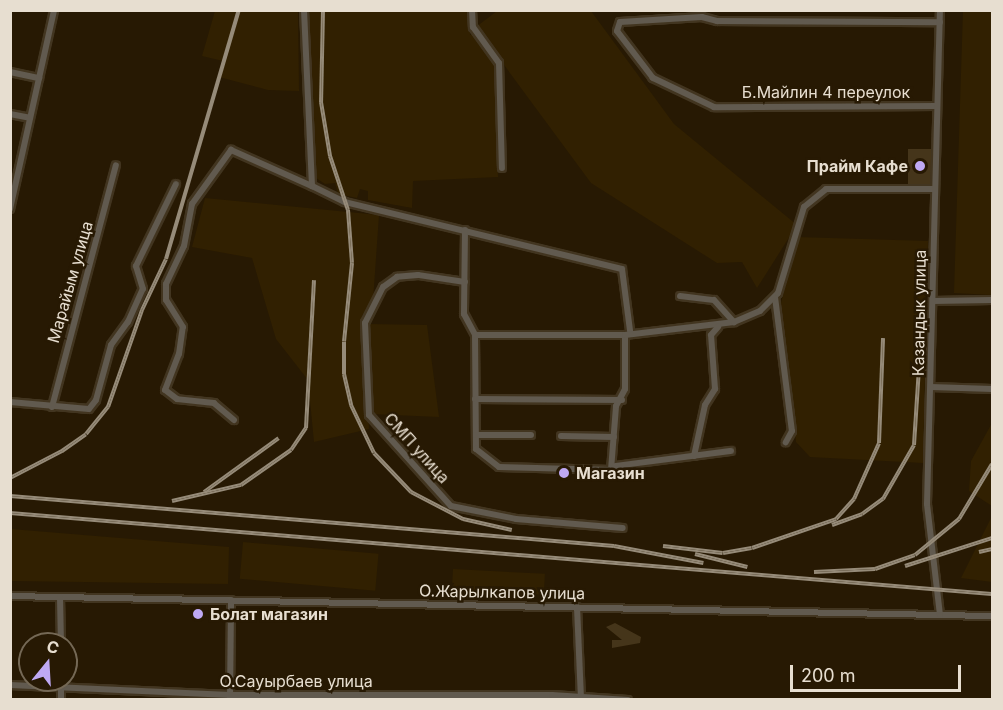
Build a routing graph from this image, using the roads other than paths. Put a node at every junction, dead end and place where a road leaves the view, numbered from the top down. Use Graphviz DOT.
graph roads {
  1 [pos="54,10"];
  2 [pos="304,10"];
  3 [pos="472,10"];
  4 [pos="791,10"];
  5 [pos="889,10"];
  6 [pos="940,10"];
  7 [pos="702,14"];
  8 [pos="791,20"];
  9 [pos="889,20"];
  10 [pos="940,22"];
  11 [pos="10,72"];
  12 [pos="39,78"];
  13 [pos="937,106"];
  14 [pos="10,114"];
  15 [pos="30,118"];
  16 [pos="116,165"];
  17 [pos="502,168"];
  18 [pos="176,184"];
  19 [pos="312,186"];
  20 [pos="936,189"];
  21 [pos="11,204"];
  22 [pos="465,230"];
  23 [pos="465,282"];
  24 [pos="776,295"];
  25 [pos="680,296"];
  26 [pos="993,300"];
  27 [pos="933,301"];
  28 [pos="734,322"];
  29 [pos="719,326"];
  30 [pos="627,333"];
  31 [pos="475,335"];
  32 [pos="931,387"];
  33 [pos="993,389"];
  34 [pos="475,399"];
  35 [pos="622,400"];
  36 [pos="10,402"];
  37 [pos="52,406"];
  38 [pos="234,420"];
  39 [pos="476,435"];
  40 [pos="531,435"];
  41 [pos="561,436"];
  42 [pos="614,437"];
  43 [pos="786,442"];
  44 [pos="730,451"];
  45 [pos="694,456"];
  46 [pos="615,466"];
  47 [pos="623,528"];
  48 [pos="10,596"];
  49 [pos="60,597"];
  50 [pos="231,600"];
  51 [pos="577,607"];
  52 [pos="940,615"];
  53 [pos="993,616"];
  54 [pos="61,632"];
  55 [pos="78,690"];
  56 [pos="230,697"];
  57 [pos="581,697"];
  58 [pos="628,699"];
  1 -- 12 [label="street"];
  2 -- 19 [label="street"];
  3 -- 17 [label="street"];
  4 -- 8 [label="street"];
  5 -- 9 [label="street"];
  6 -- 10 [label="street, Казандык улица"];
  7 -- 8 [label="street"];
  7 -- 13 [label="street, Б.Майлин 4 переулок"];
  8 -- 9 [label="street"];
  9 -- 10 [label="street"];
  10 -- 13 [label="street, Казандык улица"];
  11 -- 12 [label="street"];
  12 -- 15 [label="street"];
  13 -- 20 [label="street, Казандык улица"];
  14 -- 15 [label="street"];
  15 -- 21 [label="street"];
  16 -- 37 [label="street, Марайым улица"];
  18 -- 37 [label="street"];
  19 -- 22 [label="street"];
  19 -- 38 [label="street"];
  20 -- 24 [label="street"];
  20 -- 27 [label="street, Казандык улица"];
  22 -- 23 [label="street"];
  22 -- 30 [label="street"];
  23 -- 31 [label="street"];
  23 -- 47 [label="street, СМП улица"];
  24 -- 28 [label="street"];
  24 -- 43 [label="street"];
  25 -- 28 [label="street"];
  26 -- 27 [label="street"];
  27 -- 32 [label="street, Казандык улица"];
  28 -- 29 [label="street"];
  29 -- 30 [label="street"];
  29 -- 45 [label="street"];
  30 -- 31 [label="street"];
  30 -- 35 [label="street"];
  31 -- 34 [label="street"];
  32 -- 33 [label="street"];
  32 -- 52 [label="street, Казандык улица"];
  34 -- 35 [label="street"];
  34 -- 39 [label="street"];
  35 -- 42 [label="street"];
  36 -- 37 [label="street"];
  39 -- 40 [label="street"];
  39 -- 46 [label="street"];
  41 -- 42 [label="street"];
  42 -- 46 [label="street"];
  44 -- 45 [label="street"];
  45 -- 46 [label="street"];
  48 -- 49 [label="street, О.Жарылкапов улица"];
  49 -- 50 [label="street, О.Жарылкапов улица"];
  49 -- 54 [label="street"];
  50 -- 51 [label="street, О.Жарылкапов улица"];
  50 -- 56 [label="street"];
  51 -- 52 [label="street, О.Жарылкапов улица"];
  51 -- 57 [label="street"];
  52 -- 53 [label="street, О.Жарылкапов улица"];
  55 -- 56 [label="street, О.Сауырбаев улица"];
  56 -- 57 [label="street, О.Сауырбаев улица"];
  57 -- 58 [label="street, О.Сауырбаев улица"];
}
